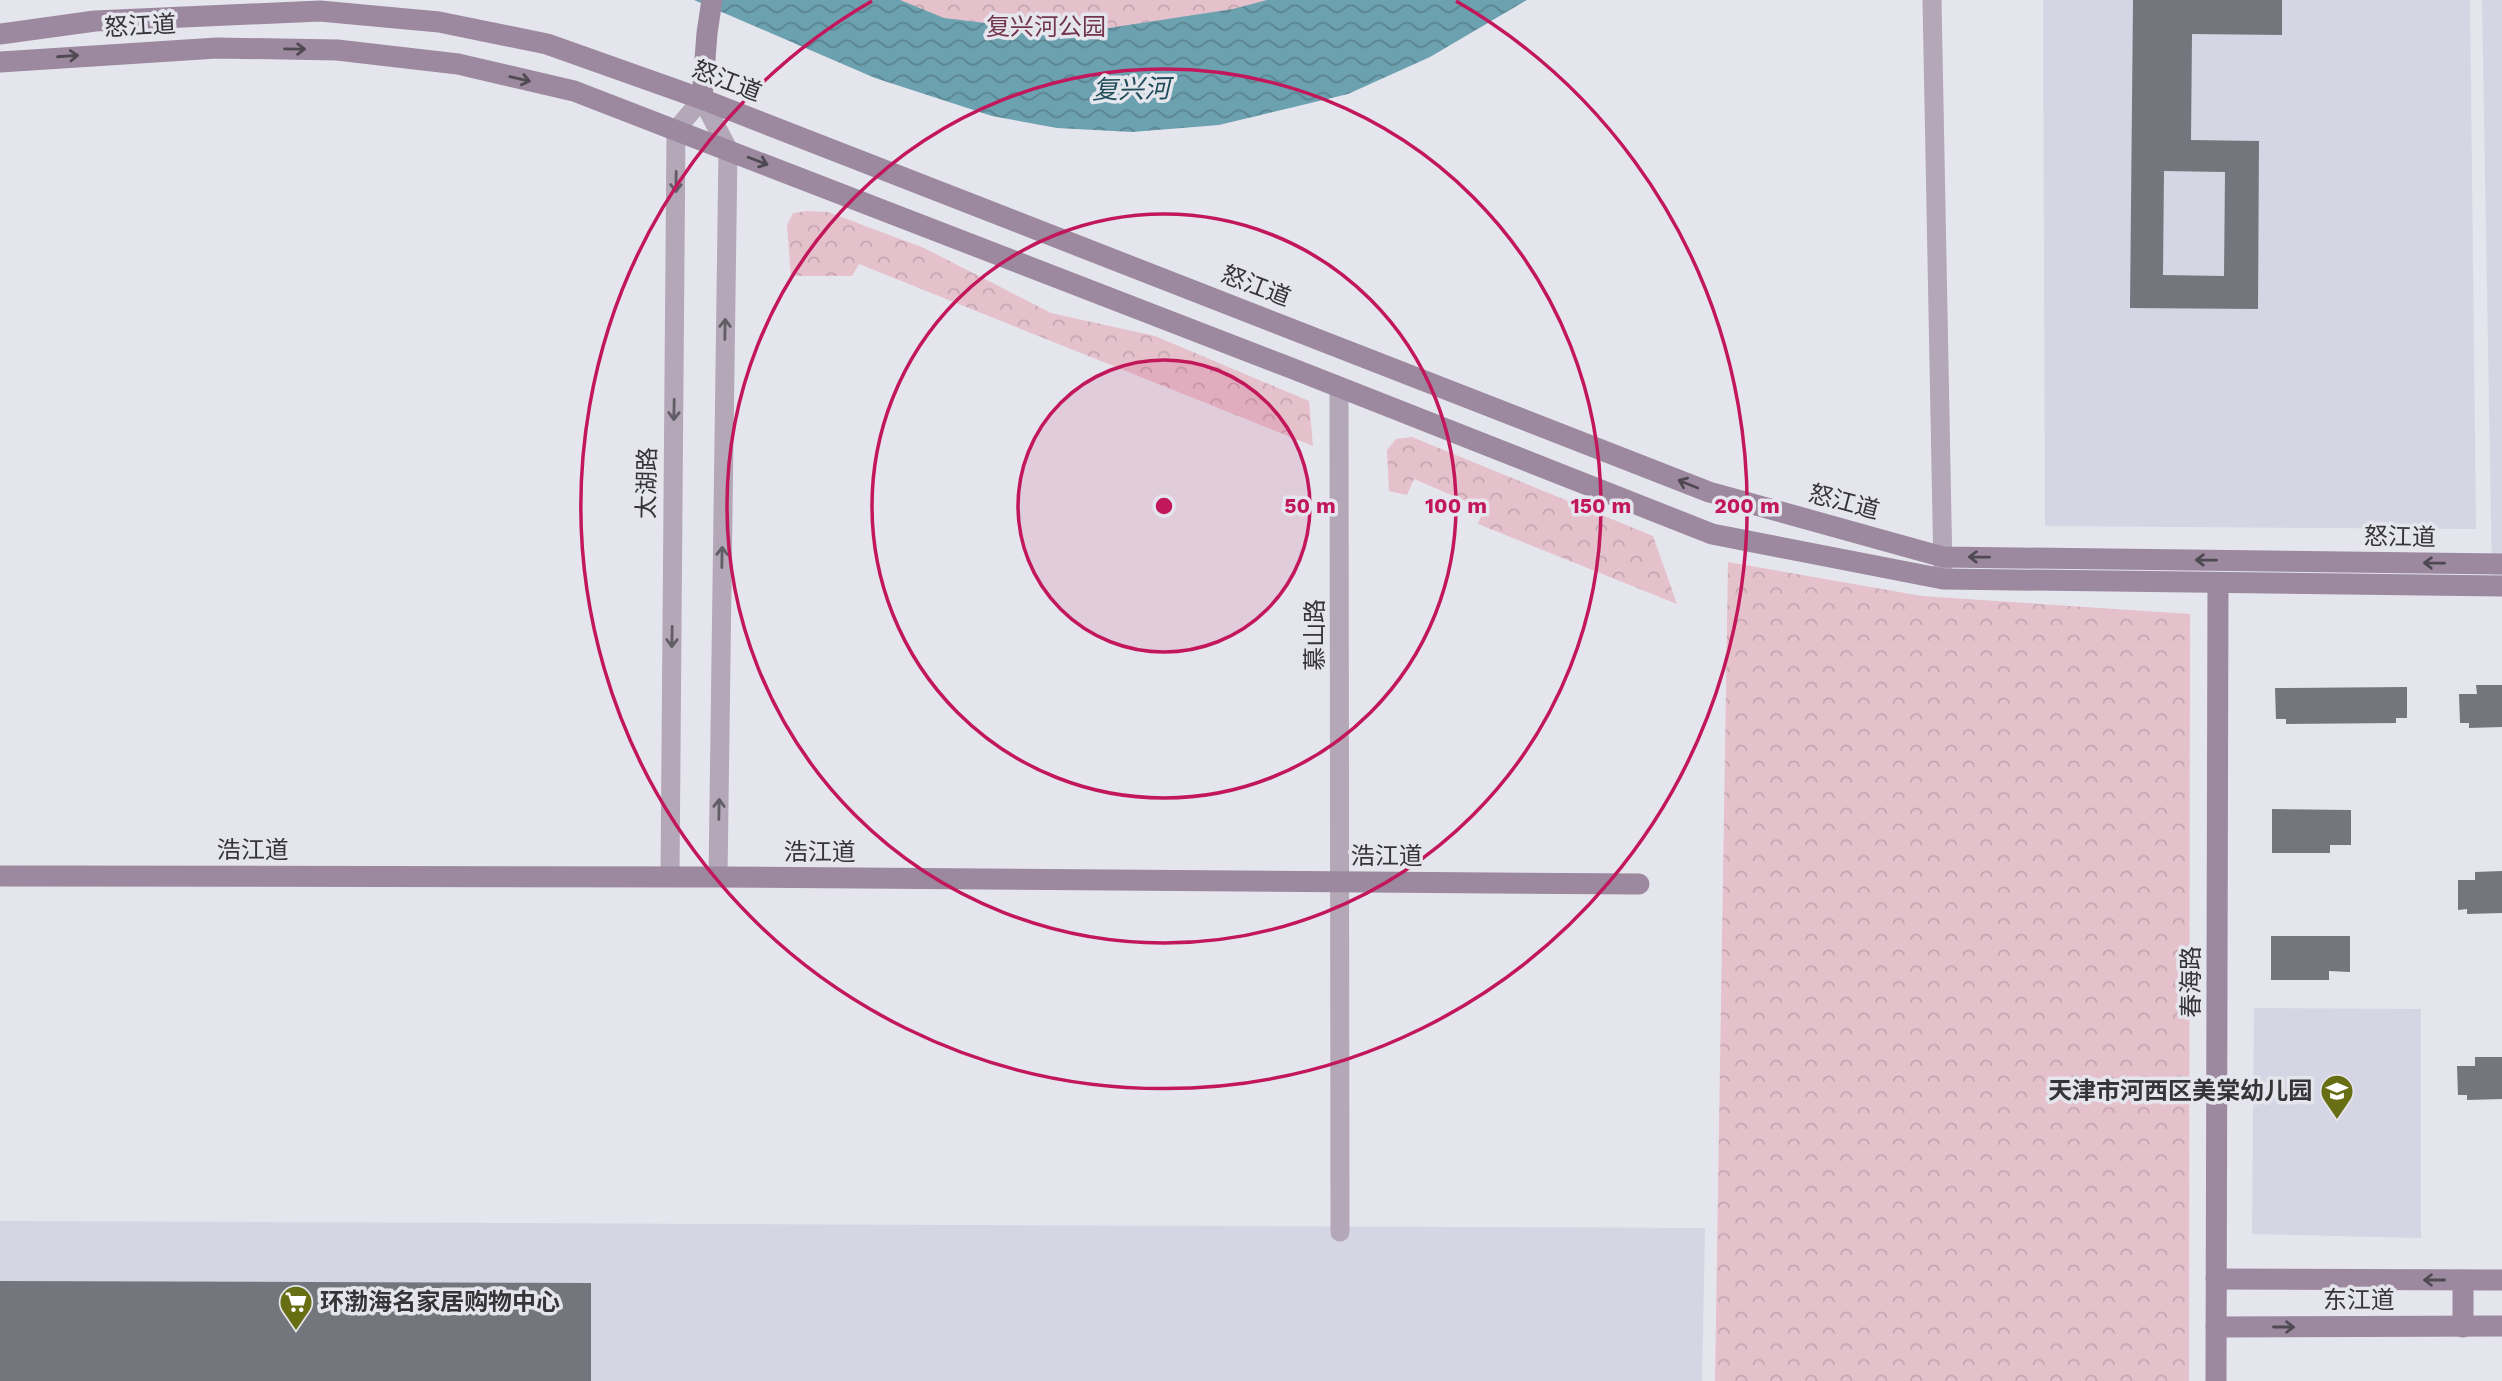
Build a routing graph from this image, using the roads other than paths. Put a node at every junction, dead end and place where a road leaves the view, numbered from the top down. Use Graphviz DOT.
graph roads {
  1 [pos="712,0"];
  2 [pos="1932,0"];
  3 [pos="0,34"];
  4 [pos="0,62"];
  5 [pos="702,99"];
  6 [pos="676,130"];
  7 [pos="728,149"];
  8 [pos="1339,387"];
  9 [pos="1943,557"];
  10 [pos="2502,564"];
  11 [pos="1943,579"];
  12 [pos="2218,583"];
  13 [pos="2502,586"];
  14 [pos="0,876"];
  15 [pos="670,877"];
  16 [pos="718,877"];
  17 [pos="1340,882"];
  18 [pos="1639,884"];
  19 [pos="1340,1232"];
  20 [pos="2216,1279"];
  21 [pos="2463,1280"];
  22 [pos="2502,1280"];
  23 [pos="2463,1326"];
  24 [pos="2502,1326"];
  25 [pos="2216,1327"];
  26 [pos="2216,1381"];
  1 -- 5 [label="street"];
  2 -- 9 [label="street"];
  3 -- 5 [label="street, 怒江道"];
  4 -- 6 [label="street, 怒江道, one-way"];
  5 -- 6 [label="street"];
  5 -- 7 [label="street"];
  9 -- 5 [label="street, 怒江道, one-way"];
  6 -- 7 [label="street, 怒江道"];
  6 -- 15 [label="street, 太湖路, one-way"];
  7 -- 8 [label="street, 怒江道, one-way"];
  16 -- 7 [label="street, one-way"];
  8 -- 11 [label="street, 怒江道"];
  8 -- 17 [label="street, 慕山路"];
  10 -- 9 [label="street, 怒江道, one-way"];
  9 -- 11 [label="street"];
  11 -- 12 [label="street, 怒江道"];
  12 -- 13 [label="street, 怒江道"];
  12 -- 20 [label="street, 春海路"];
  14 -- 15 [label="street, 浩江道"];
  15 -- 16 [label="street, 浩江道"];
  16 -- 17 [label="street, 浩江道"];
  17 -- 18 [label="street, 浩江道"];
  17 -- 19 [label="street, 慕山路"];
  21 -- 20 [label="street, 东江道, one-way"];
  20 -- 25 [label="street, 春海路"];
  21 -- 22 [label="street, 东江道"];
  21 -- 23 [label="street"];
  23 -- 24 [label="street, 东江道"];
  25 -- 23 [label="street, 东江道, one-way"];
  25 -- 26 [label="street, 春海路"];
}
